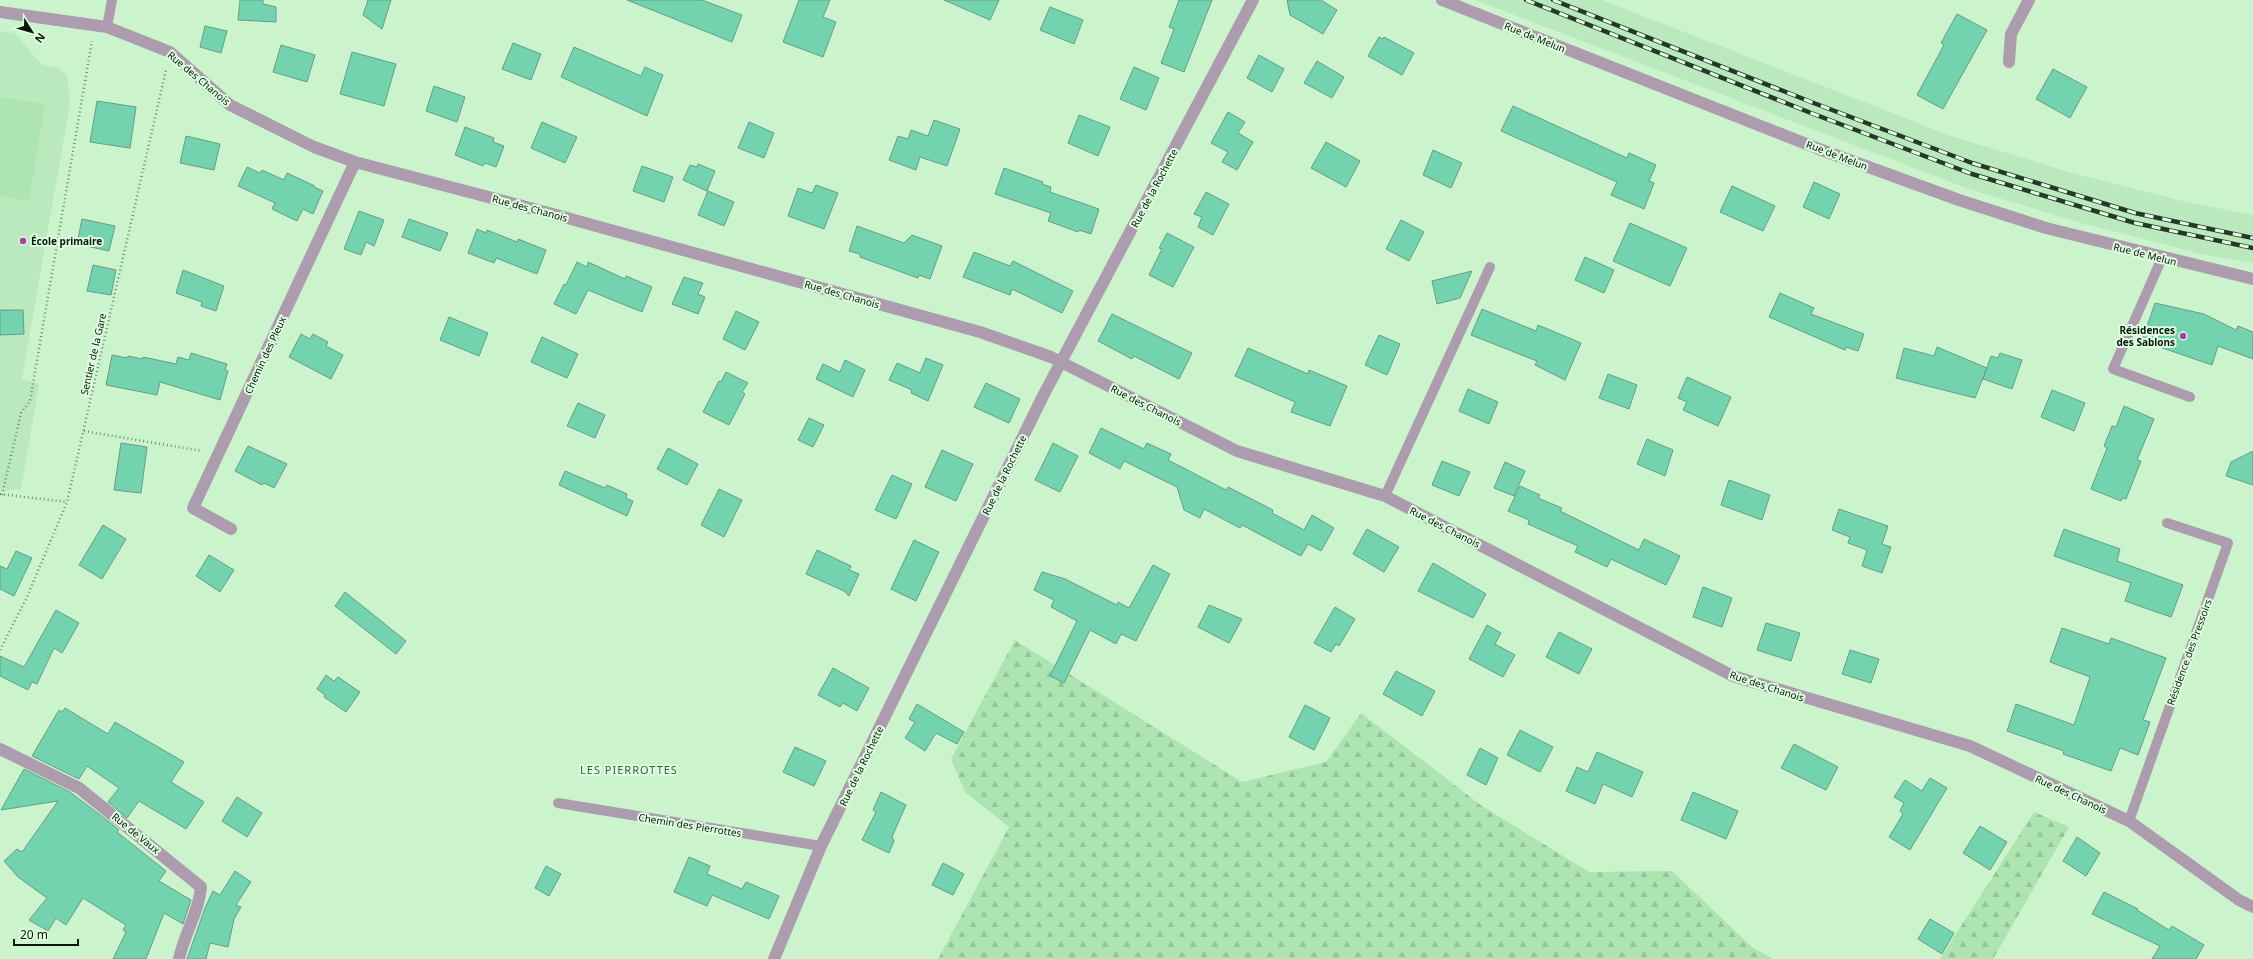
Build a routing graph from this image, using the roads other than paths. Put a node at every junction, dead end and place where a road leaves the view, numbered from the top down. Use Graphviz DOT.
graph roads {
  1 [pos="112,0"];
  2 [pos="1254,0"];
  3 [pos="1442,0"];
  4 [pos="2029,0"];
  5 [pos="0,12"];
  6 [pos="101,26"];
  7 [pos="2009,62"];
  8 [pos="355,162"];
  9 [pos="2162,258"];
  10 [pos="1490,267"];
  11 [pos="2248,279"];
  12 [pos="1060,362"];
  13 [pos="2190,398"];
  14 [pos="1385,496"];
  15 [pos="2167,523"];
  16 [pos="231,529"];
  17 [pos="0,749"];
  18 [pos="558,803"];
  19 [pos="2129,821"];
  20 [pos="822,846"];
  21 [pos="2253,907"];
  22 [pos="178,959"];
  23 [pos="774,959"];
  1 -- 6 [label="lane"];
  2 -- 12 [label="street, Rue de la Rochette"];
  3 -- 9 [label="street, Rue de Melun"];
  4 -- 7 [label="street"];
  5 -- 6 [label="street, Rue des Chanois"];
  6 -- 8 [label="street, Rue des Chanois"];
  8 -- 12 [label="street, Rue des Chanois"];
  8 -- 16 [label="street, Chemin des Pleux"];
  9 -- 11 [label="street, Rue de Melun"];
  9 -- 13 [label="lane"];
  10 -- 14 [label="lane"];
  12 -- 14 [label="street, Rue des Chanois"];
  12 -- 20 [label="street, Rue de la Rochette"];
  14 -- 19 [label="street, Rue des Chanois"];
  15 -- 19 [label="lane, Résidence des Pressoirs"];
  17 -- 22 [label="street, Rue de Vaux"];
  18 -- 20 [label="lane, Chemin des Pierrottes"];
  19 -- 21 [label="street, Rue des Chanois"];
  20 -- 23 [label="street, Rue de la Rochette"];
}
